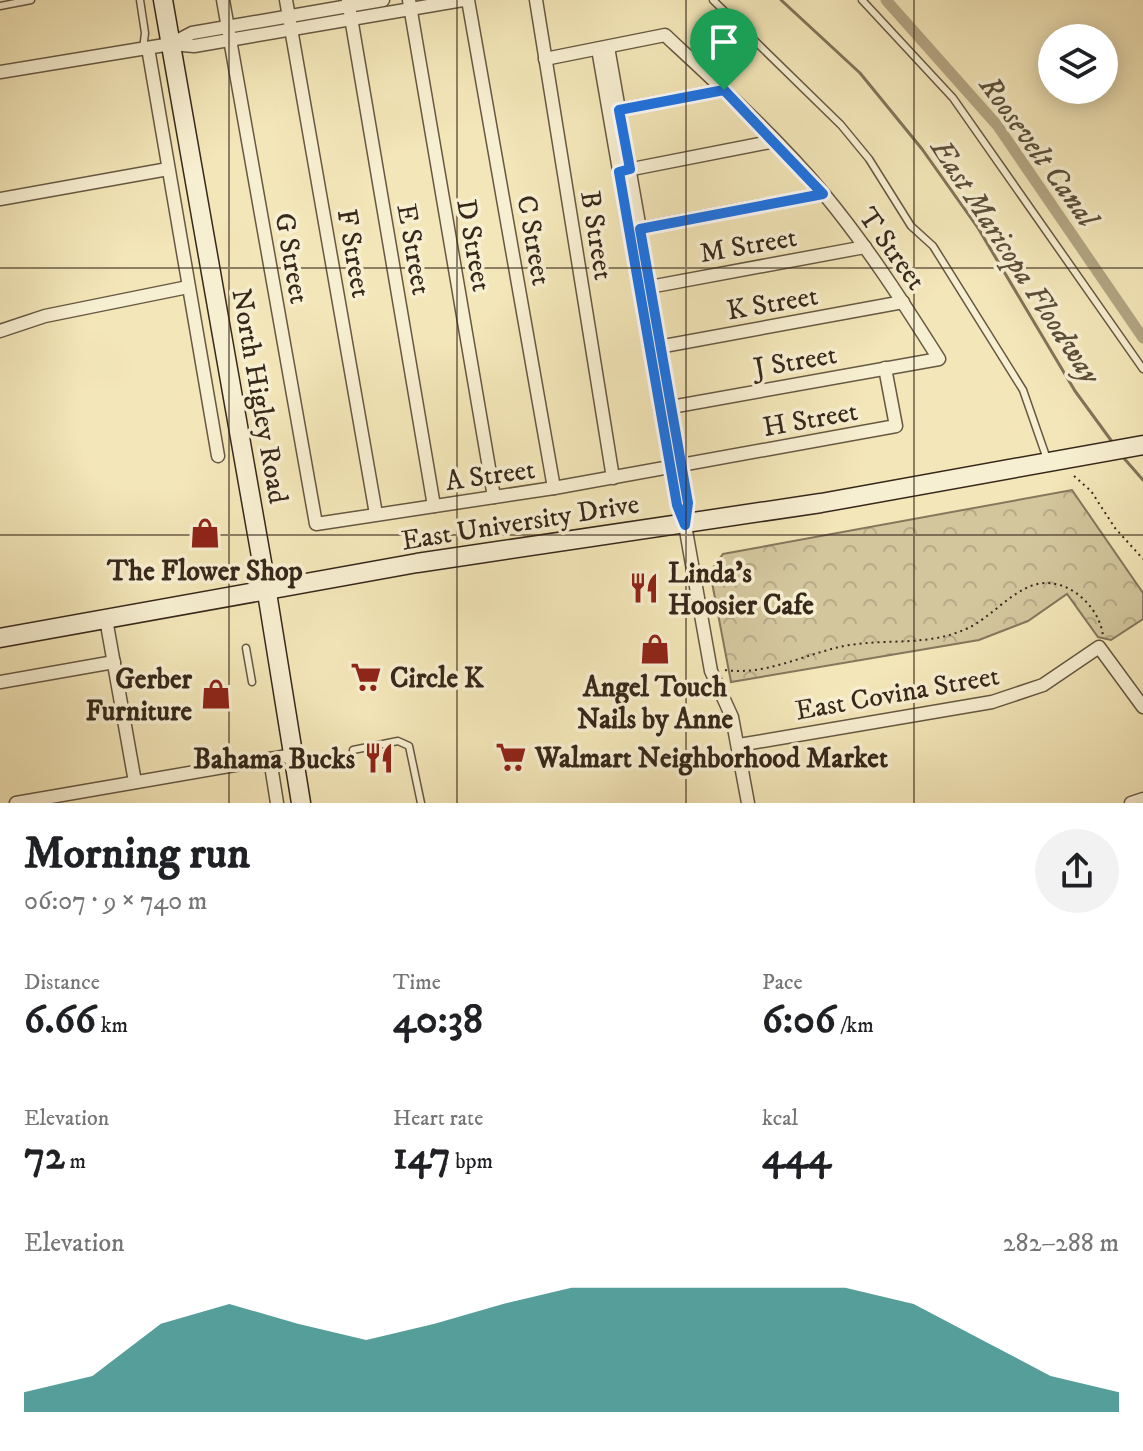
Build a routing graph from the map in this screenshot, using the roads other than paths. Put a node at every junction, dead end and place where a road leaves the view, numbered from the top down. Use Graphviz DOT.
graph roads {
  1 [pos="31,0"];
  2 [pos="140,0"];
  3 [pos="163,0"];
  4 [pos="223,0"];
  5 [pos="286,0"];
  6 [pos="383,0"];
  7 [pos="466,0"];
  8 [pos="536,0"];
  9 [pos="713,0"];
  10 [pos="862,0"];
  11 [pos="410,4"];
  12 [pos="0,6"];
  13 [pos="350,8"];
  14 [pos="289,16"];
  15 [pos="291,30"];
  16 [pos="229,33"];
  17 [pos="171,44"];
  18 [pos="603,48"];
  19 [pos="145,49"];
  20 [pos="545,59"];
  21 [pos="0,72"];
  22 [pos="724,90"];
  23 [pos="614,111"];
  24 [pos="775,141"];
  25 [pos="168,169"];
  26 [pos="624,170"];
  27 [pos="823,194"];
  28 [pos="0,199"];
  29 [pos="635,230"];
  30 [pos="865,247"];
  31 [pos="188,287"];
  32 [pos="645,288"];
  33 [pos="903,302"];
  34 [pos="0,331"];
  35 [pos="656,348"];
  36 [pos="939,359"];
  37 [pos="885,368"];
  38 [pos="1143,369"];
  39 [pos="666,408"];
  40 [pos="1143,445"];
  41 [pos="218,456"];
  42 [pos="1048,462"];
  43 [pos="675,467"];
  44 [pos="613,478"];
  45 [pos="554,488"];
  46 [pos="494,497"];
  47 [pos="434,506"];
  48 [pos="376,514"];
  49 [pos="316,524"];
  50 [pos="685,525"];
  51 [pos="267,589"];
  52 [pos="106,619"];
  53 [pos="0,638"];
  54 [pos="246,648"];
  55 [pos="114,662"];
  56 [pos="0,682"];
  57 [pos="252,682"];
  58 [pos="1143,707"];
  59 [pos="739,745"];
  60 [pos="353,750"];
  61 [pos="293,755"];
  62 [pos="270,759"];
  63 [pos="135,782"];
  64 [pos="1143,799"];
  65 [pos="16,803"];
  66 [pos="277,803"];
  67 [pos="301,803"];
  68 [pos="421,803"];
  69 [pos="748,803"];
  70 [pos="1131,803"];
  1 -- 12 [label="lane"];
  2 -- 19 [label="lane"];
  3 -- 17 [label="main road, North Higley Road"];
  4 -- 16 [label="street, G Street"];
  5 -- 14 [label="street, F Street"];
  6 -- 13 [label="street"];
  7 -- 11 [label="street"];
  7 -- 45 [label="street, C Street"];
  8 -- 20 [label="street, B Street"];
  9 -- 42 [label="lane"];
  10 -- 38 [label="lane"];
  11 -- 13 [label="street"];
  11 -- 46 [label="street, D Street"];
  13 -- 14 [label="street"];
  13 -- 15 [label="street"];
  13 -- 47 [label="street, E Street"];
  14 -- 15 [label="street, F Street"];
  14 -- 16 [label="street"];
  15 -- 16 [label="street"];
  15 -- 48 [label="street, F Street"];
  16 -- 17 [label="street"];
  16 -- 49 [label="street, G Street"];
  17 -- 19 [label="street"];
  17 -- 51 [label="main road, North Higley Road"];
  18 -- 20 [label="street"];
  18 -- 22 [label="street, T Street"];
  18 -- 23 [label="street"];
  19 -- 21 [label="street"];
  19 -- 25 [label="street, North Higley Road"];
  20 -- 44 [label="street, B Street"];
  22 -- 23 [label="street"];
  22 -- 24 [label="street, T Street"];
  23 -- 26 [label="street"];
  24 -- 26 [label="street"];
  24 -- 27 [label="street, T Street"];
  25 -- 28 [label="street"];
  25 -- 31 [label="street, North Higley Road"];
  26 -- 29 [label="street"];
  27 -- 29 [label="street"];
  27 -- 30 [label="street, T Street"];
  29 -- 32 [label="street"];
  30 -- 32 [label="street, M Street"];
  30 -- 33 [label="street, T Street"];
  31 -- 34 [label="street"];
  31 -- 41 [label="street, North Higley Road"];
  32 -- 35 [label="street"];
  33 -- 35 [label="street, K Street"];
  33 -- 36 [label="street, T Street"];
  35 -- 39 [label="street"];
  36 -- 37 [label="street, J Street"];
  37 -- 39 [label="street, J Street"];
  37 -- 43 [label="street, H Street"];
  39 -- 43 [label="street"];
  40 -- 42 [label="main road, East University Drive"];
  42 -- 50 [label="main road, East University Drive"];
  43 -- 44 [label="street, A Street"];
  43 -- 50 [label="street"];
  44 -- 45 [label="street, A Street"];
  45 -- 46 [label="street, A Street"];
  46 -- 47 [label="street, A Street"];
  47 -- 48 [label="street, A Street"];
  48 -- 49 [label="street, A Street"];
  50 -- 51 [label="main road, East University Drive"];
  50 -- 59 [label="street"];
  51 -- 52 [label="main road, East University Drive"];
  51 -- 61 [label="main road, North Higley Road"];
  52 -- 53 [label="main road, East University Drive"];
  52 -- 55 [label="street"];
  54 -- 57 [label="lane"];
  55 -- 56 [label="street"];
  55 -- 63 [label="street"];
  58 -- 59 [label="street, East Covina Street"];
  59 -- 69 [label="street"];
  60 -- 68 [label="lane"];
  61 -- 62 [label="street"];
  61 -- 67 [label="main road, North Higley Road"];
  62 -- 63 [label="street"];
  62 -- 66 [label="street"];
  63 -- 65 [label="street"];
  64 -- 70 [label="street"];
}
